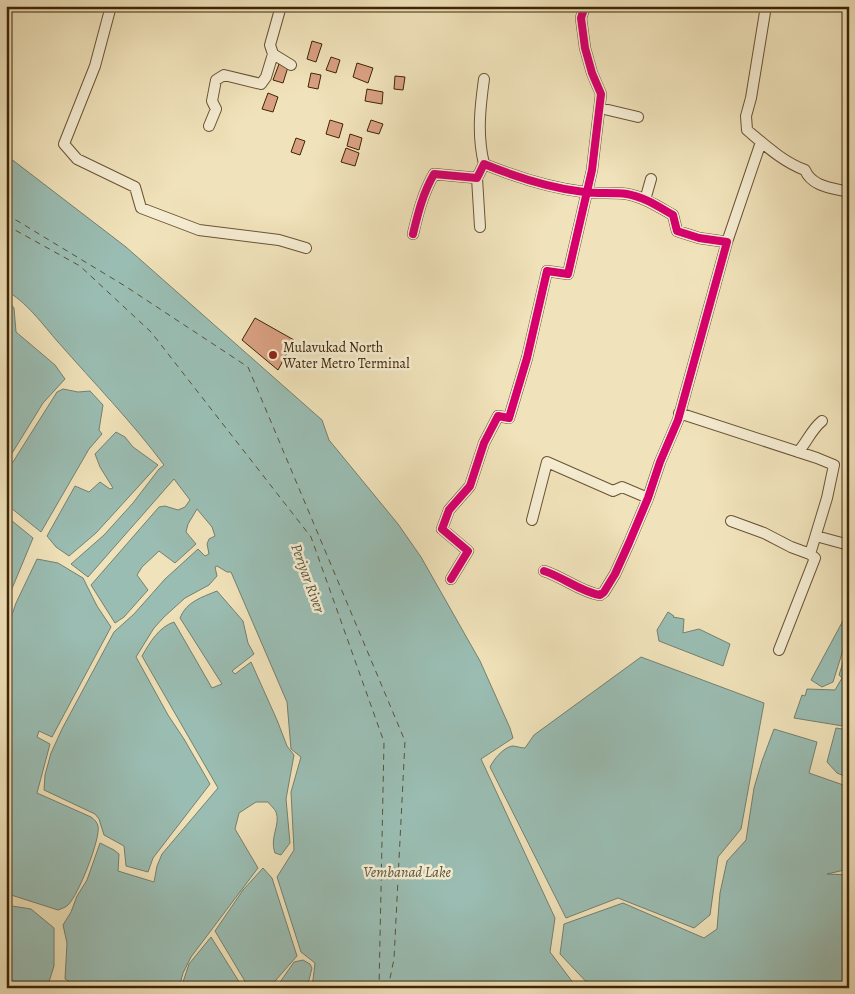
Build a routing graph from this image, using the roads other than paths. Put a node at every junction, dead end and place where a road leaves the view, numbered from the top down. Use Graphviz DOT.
graph roads {
  1 [pos="110,6"];
  2 [pos="282,6"];
  3 [pos="585,6"];
  4 [pos="766,6"];
  5 [pos="273,54"];
  6 [pos="291,65"];
  7 [pos="484,80"];
  8 [pos="600,108"];
  9 [pos="638,118"];
  10 [pos="209,126"];
  11 [pos="761,142"];
  12 [pos="484,164"];
  13 [pos="477,178"];
  14 [pos="651,179"];
  15 [pos="849,192"];
  16 [pos="586,193"];
  17 [pos="645,200"];
  18 [pos="480,227"];
  19 [pos="413,234"];
  20 [pos="727,242"];
  21 [pos="306,248"];
  22 [pos="679,413"];
  23 [pos="822,421"];
  24 [pos="798,452"];
  25 [pos="648,498"];
  26 [pos="532,520"];
  27 [pos="731,521"];
  28 [pos="816,536"];
  29 [pos="849,545"];
  30 [pos="810,554"];
  31 [pos="544,571"];
  32 [pos="451,579"];
  33 [pos="779,650"];
  1 -- 21 [label="street"];
  2 -- 5 [label="street"];
  3 -- 8 [label="street"];
  4 -- 11 [label="street"];
  5 -- 6 [label="street"];
  5 -- 10 [label="street"];
  7 -- 12 [label="street"];
  8 -- 9 [label="street"];
  8 -- 16 [label="street"];
  11 -- 15 [label="street"];
  11 -- 20 [label="street"];
  12 -- 13 [label="street"];
  12 -- 16 [label="street"];
  13 -- 18 [label="street"];
  13 -- 19 [label="street"];
  14 -- 17 [label="street"];
  16 -- 17 [label="street"];
  16 -- 32 [label="street"];
  17 -- 20 [label="street"];
  20 -- 22 [label="street"];
  22 -- 24 [label="street"];
  22 -- 25 [label="street"];
  23 -- 24 [label="street"];
  24 -- 28 [label="street"];
  25 -- 26 [label="street"];
  25 -- 31 [label="street"];
  27 -- 30 [label="street"];
  28 -- 29 [label="street"];
  28 -- 30 [label="street"];
  30 -- 33 [label="street"];
}
